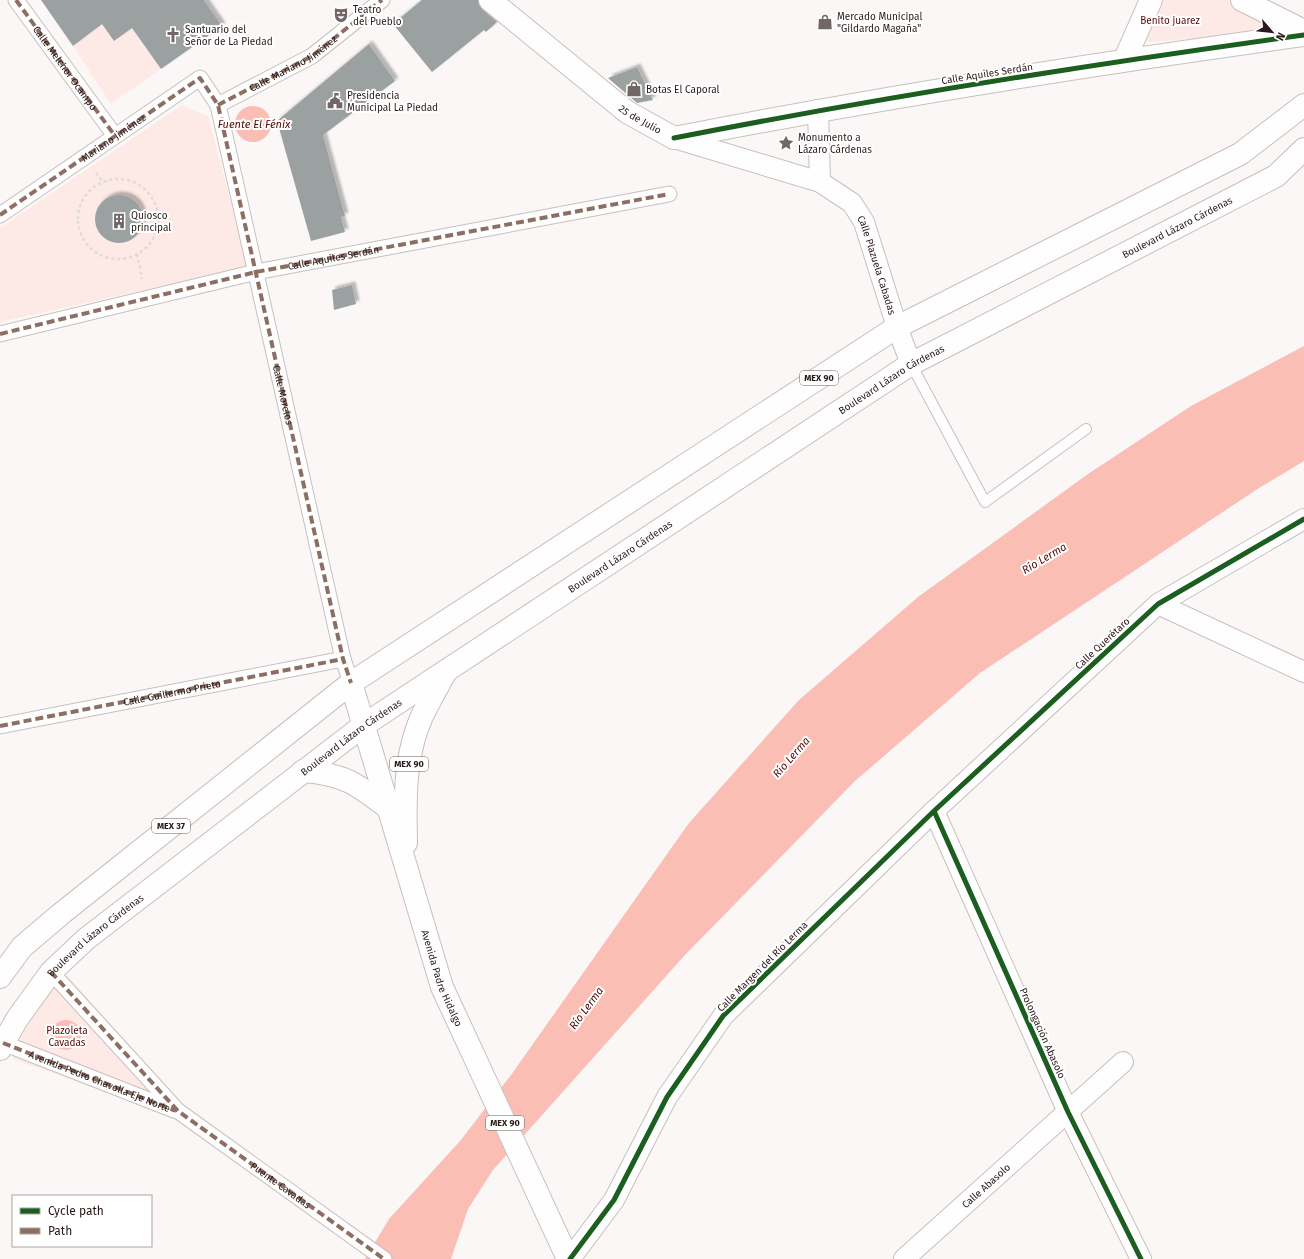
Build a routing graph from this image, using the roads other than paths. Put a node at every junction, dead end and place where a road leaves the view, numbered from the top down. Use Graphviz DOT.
graph roads {
  1 [pos="16,0"];
  2 [pos="382,0"];
  3 [pos="490,0"];
  4 [pos="1151,0"];
  5 [pos="1242,0"];
  6 [pos="1304,31"];
  7 [pos="1304,35"];
  8 [pos="1125,59"];
  9 [pos="218,105"];
  10 [pos="1304,105"];
  11 [pos="818,110"];
  12 [pos="115,136"];
  13 [pos="674,138"];
  14 [pos="1304,149"];
  15 [pos="820,182"];
  16 [pos="669,194"];
  17 [pos="0,215"];
  18 [pos="256,272"];
  19 [pos="896,327"];
  20 [pos="0,334"];
  21 [pos="911,364"];
  22 [pos="1086,429"];
  23 [pos="1304,518"];
  24 [pos="1158,604"];
  25 [pos="343,659"];
  26 [pos="447,670"];
  27 [pos="1304,672"];
  28 [pos="351,683"];
  29 [pos="364,725"];
  30 [pos="0,726"];
  31 [pos="303,771"];
  32 [pos="388,808"];
  33 [pos="934,811"];
  34 [pos="406,866"];
  35 [pos="51,972"];
  36 [pos="0,977"];
  37 [pos="2,1046"];
  38 [pos="1123,1062"];
  39 [pos="178,1111"];
  40 [pos="1068,1112"];
  41 [pos="384,1259"];
  42 [pos="569,1259"];
  43 [pos="904,1259"];
  44 [pos="1141,1259"];
  1 -- 12 [label="street, Calle Melchor Ocampo"];
  2 -- 9 [label="street, Calle Mariano Jiménez"];
  3 -- 13 [label="main road, 25 de Julio"];
  4 -- 8 [label="main road"];
  5 -- 6 [label="main road"];
  7 -- 8 [label="main road, Calle Aquiles Serdán"];
  8 -- 11 [label="main road, Calle Aquiles Serdán"];
  9 -- 12 [label="street, Mariano Jiménez"];
  9 -- 18 [label="street, Calle Morelos"];
  10 -- 19 [label="main road, MEX 90"];
  11 -- 13 [label="main road, Calle Aquiles Serdán"];
  11 -- 15 [label="street"];
  12 -- 17 [label="street, Mariano Jiménez"];
  13 -- 15 [label="street, 25 de Julio"];
  14 -- 21 [label="main road, Boulevard Lázaro Cárdenas / MEX 90"];
  15 -- 19 [label="street, Calle Plazuela Cabadas"];
  16 -- 18 [label="street, Calle Aquiles Serdán"];
  18 -- 20 [label="street, Calle Aquiles Serdán"];
  18 -- 25 [label="street, Calle Morelos"];
  19 -- 21 [label="street, Calle Plazuela Cabadas"];
  19 -- 28 [label="main road, MEX 90"];
  21 -- 22 [label="lane"];
  21 -- 26 [label="main road, Boulevard Lázaro Cárdenas / MEX 90"];
  23 -- 24 [label="street, Calle Querétaro"];
  24 -- 27 [label="street"];
  24 -- 33 [label="street, Calle Querétaro"];
  25 -- 28 [label="street, Calle Morelos"];
  25 -- 30 [label="street, Calle Guillermo Prieto"];
  26 -- 29 [label="main road, Boulevard Lázaro Cárdenas / MEX 90"];
  26 -- 34 [label="main road, MEX 90"];
  28 -- 29 [label="main road, Avenida Padre Hidalgo / MEX 90"];
  28 -- 36 [label="main road, MEX 37"];
  29 -- 31 [label="main road, Boulevard Lázaro Cárdenas"];
  29 -- 32 [label="main road, Avenida Padre Hidalgo / MEX 90"];
  31 -- 32 [label="main road"];
  31 -- 35 [label="main road, Boulevard Lázaro Cárdenas"];
  32 -- 34 [label="main road, Avenida Padre Hidalgo / MEX 90"];
  33 -- 40 [label="street, Prolongación Abasolo"];
  33 -- 42 [label="street, Calle Margen del Río Lerma"];
  34 -- 42 [label="main road, Avenida Padre Hidalgo / MEX 90"];
  35 -- 37 [label="main road, Boulevard Lázaro Cárdenas"];
  35 -- 39 [label="street, Avenida Pedro Chavolla Eje Norte"];
  37 -- 39 [label="street, Avenida Pedro Chavolla Eje Norte"];
  38 -- 40 [label="street, Calle Abasolo"];
  39 -- 41 [label="street, Puente Cavadas"];
  40 -- 43 [label="street, Calle Abasolo"];
  40 -- 44 [label="street, Prolongación Abasolo"];
}
